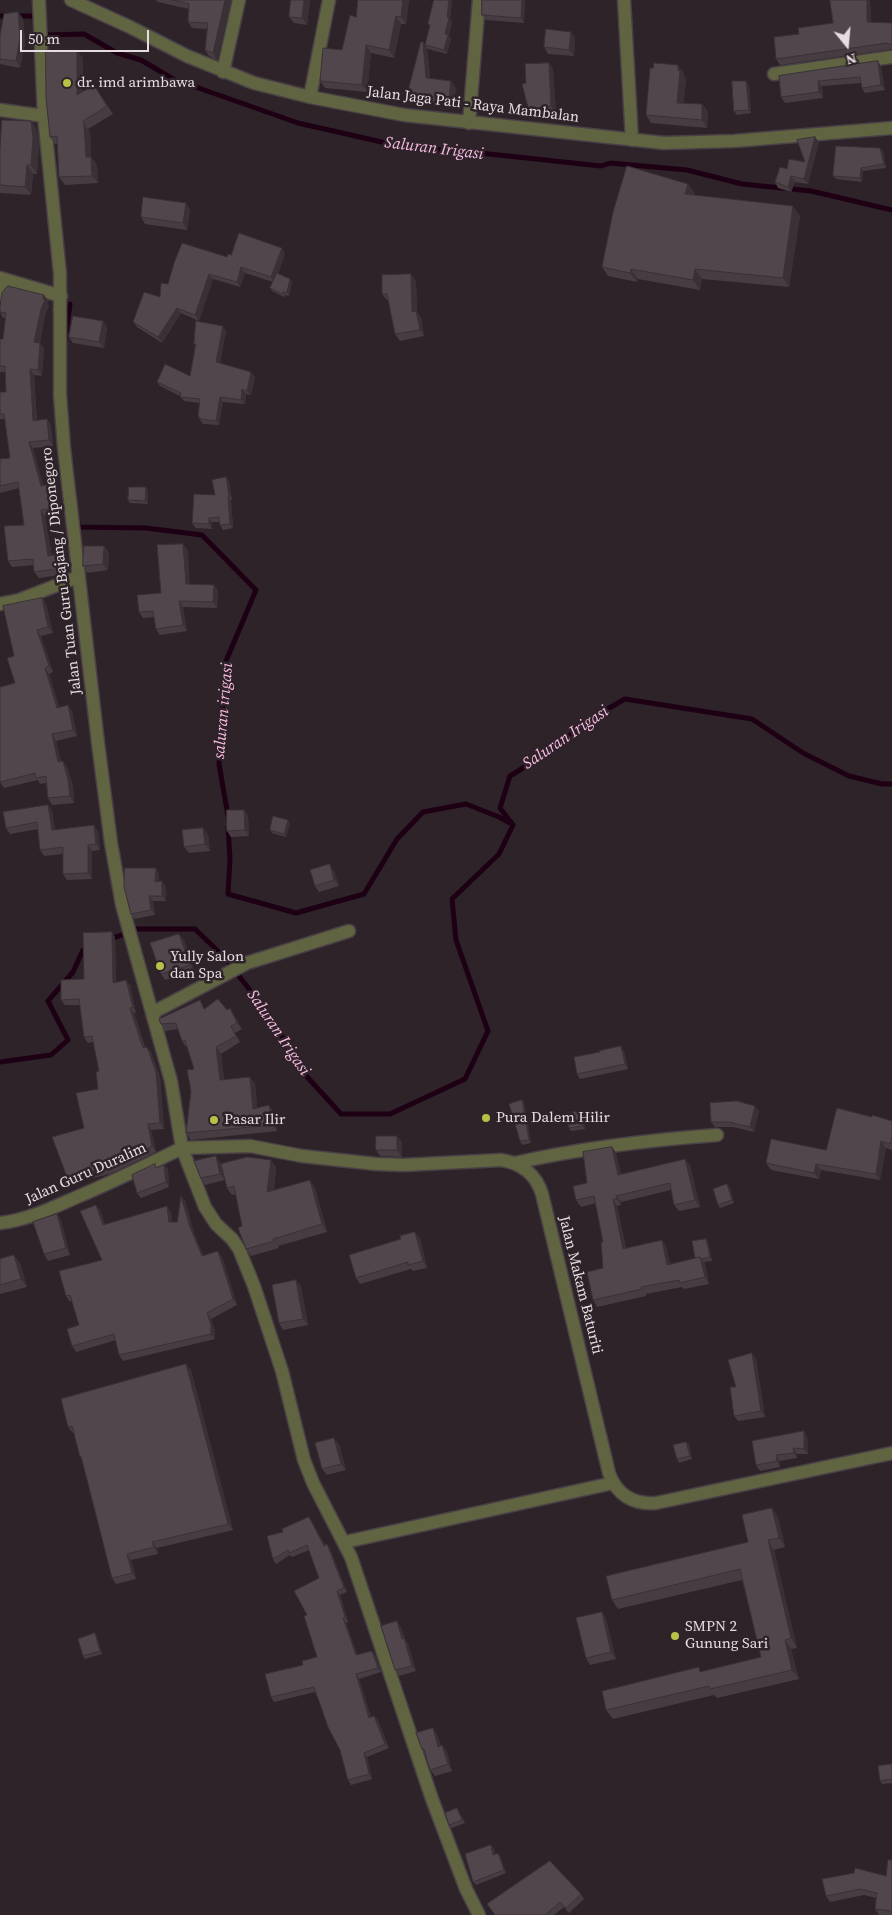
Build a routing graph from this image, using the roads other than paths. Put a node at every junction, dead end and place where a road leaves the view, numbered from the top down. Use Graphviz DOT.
graph roads {
  1 [pos="39,0"];
  2 [pos="71,0"];
  3 [pos="239,0"];
  4 [pos="329,0"];
  5 [pos="479,0"];
  6 [pos="624,0"];
  7 [pos="892,57"];
  8 [pos="223,72"];
  9 [pos="774,74"];
  10 [pos="310,97"];
  11 [pos="0,110"];
  12 [pos="44,116"];
  13 [pos="469,123"];
  14 [pos="892,128"];
  15 [pos="632,140"];
  16 [pos="5,280"];
  17 [pos="0,294"];
  18 [pos="61,296"];
  19 [pos="78,577"];
  20 [pos="0,604"];
  21 [pos="349,931"];
  22 [pos="152,1013"];
  23 [pos="717,1135"];
  24 [pos="182,1148"];
  25 [pos="515,1163"];
  26 [pos="0,1223"];
  27 [pos="892,1453"];
  28 [pos="613,1483"];
  29 [pos="345,1542"];
  30 [pos="479,1915"];
  1 -- 12 [label="street, Jalan Tuan Guru Bajang / Diponegoro"];
  2 -- 8 [label="street, Jalan Jaga Pati - Raya Mambalan"];
  3 -- 8 [label="street"];
  4 -- 10 [label="street"];
  5 -- 13 [label="street"];
  6 -- 15 [label="street"];
  7 -- 9 [label="street"];
  8 -- 10 [label="street, Jalan Jaga Pati - Raya Mambalan"];
  10 -- 13 [label="street, Jalan Jaga Pati - Raya Mambalan"];
  11 -- 12 [label="street"];
  12 -- 18 [label="street, Jalan Tuan Guru Bajang / Diponegoro"];
  13 -- 15 [label="street, Jalan Jaga Pati - Raya Mambalan"];
  14 -- 15 [label="street, Jalan Jaga Pati - Raya Mambalan"];
  16 -- 17 [label="street"];
  16 -- 18 [label="street"];
  18 -- 19 [label="street, Jalan Tuan Guru Bajang / Diponegoro"];
  19 -- 20 [label="street"];
  19 -- 22 [label="street, Jalan Tuan Guru Bajang / Diponegoro"];
  21 -- 22 [label="street"];
  22 -- 24 [label="street, Jalan Tuan Guru Bajang / Diponegoro"];
  23 -- 25 [label="street"];
  24 -- 25 [label="street"];
  24 -- 26 [label="street, Jalan Guru Duralim"];
  24 -- 29 [label="street"];
  25 -- 28 [label="street, Jalan Makam Baturiti"];
  27 -- 28 [label="street"];
  28 -- 29 [label="street"];
  29 -- 30 [label="street"];
}
